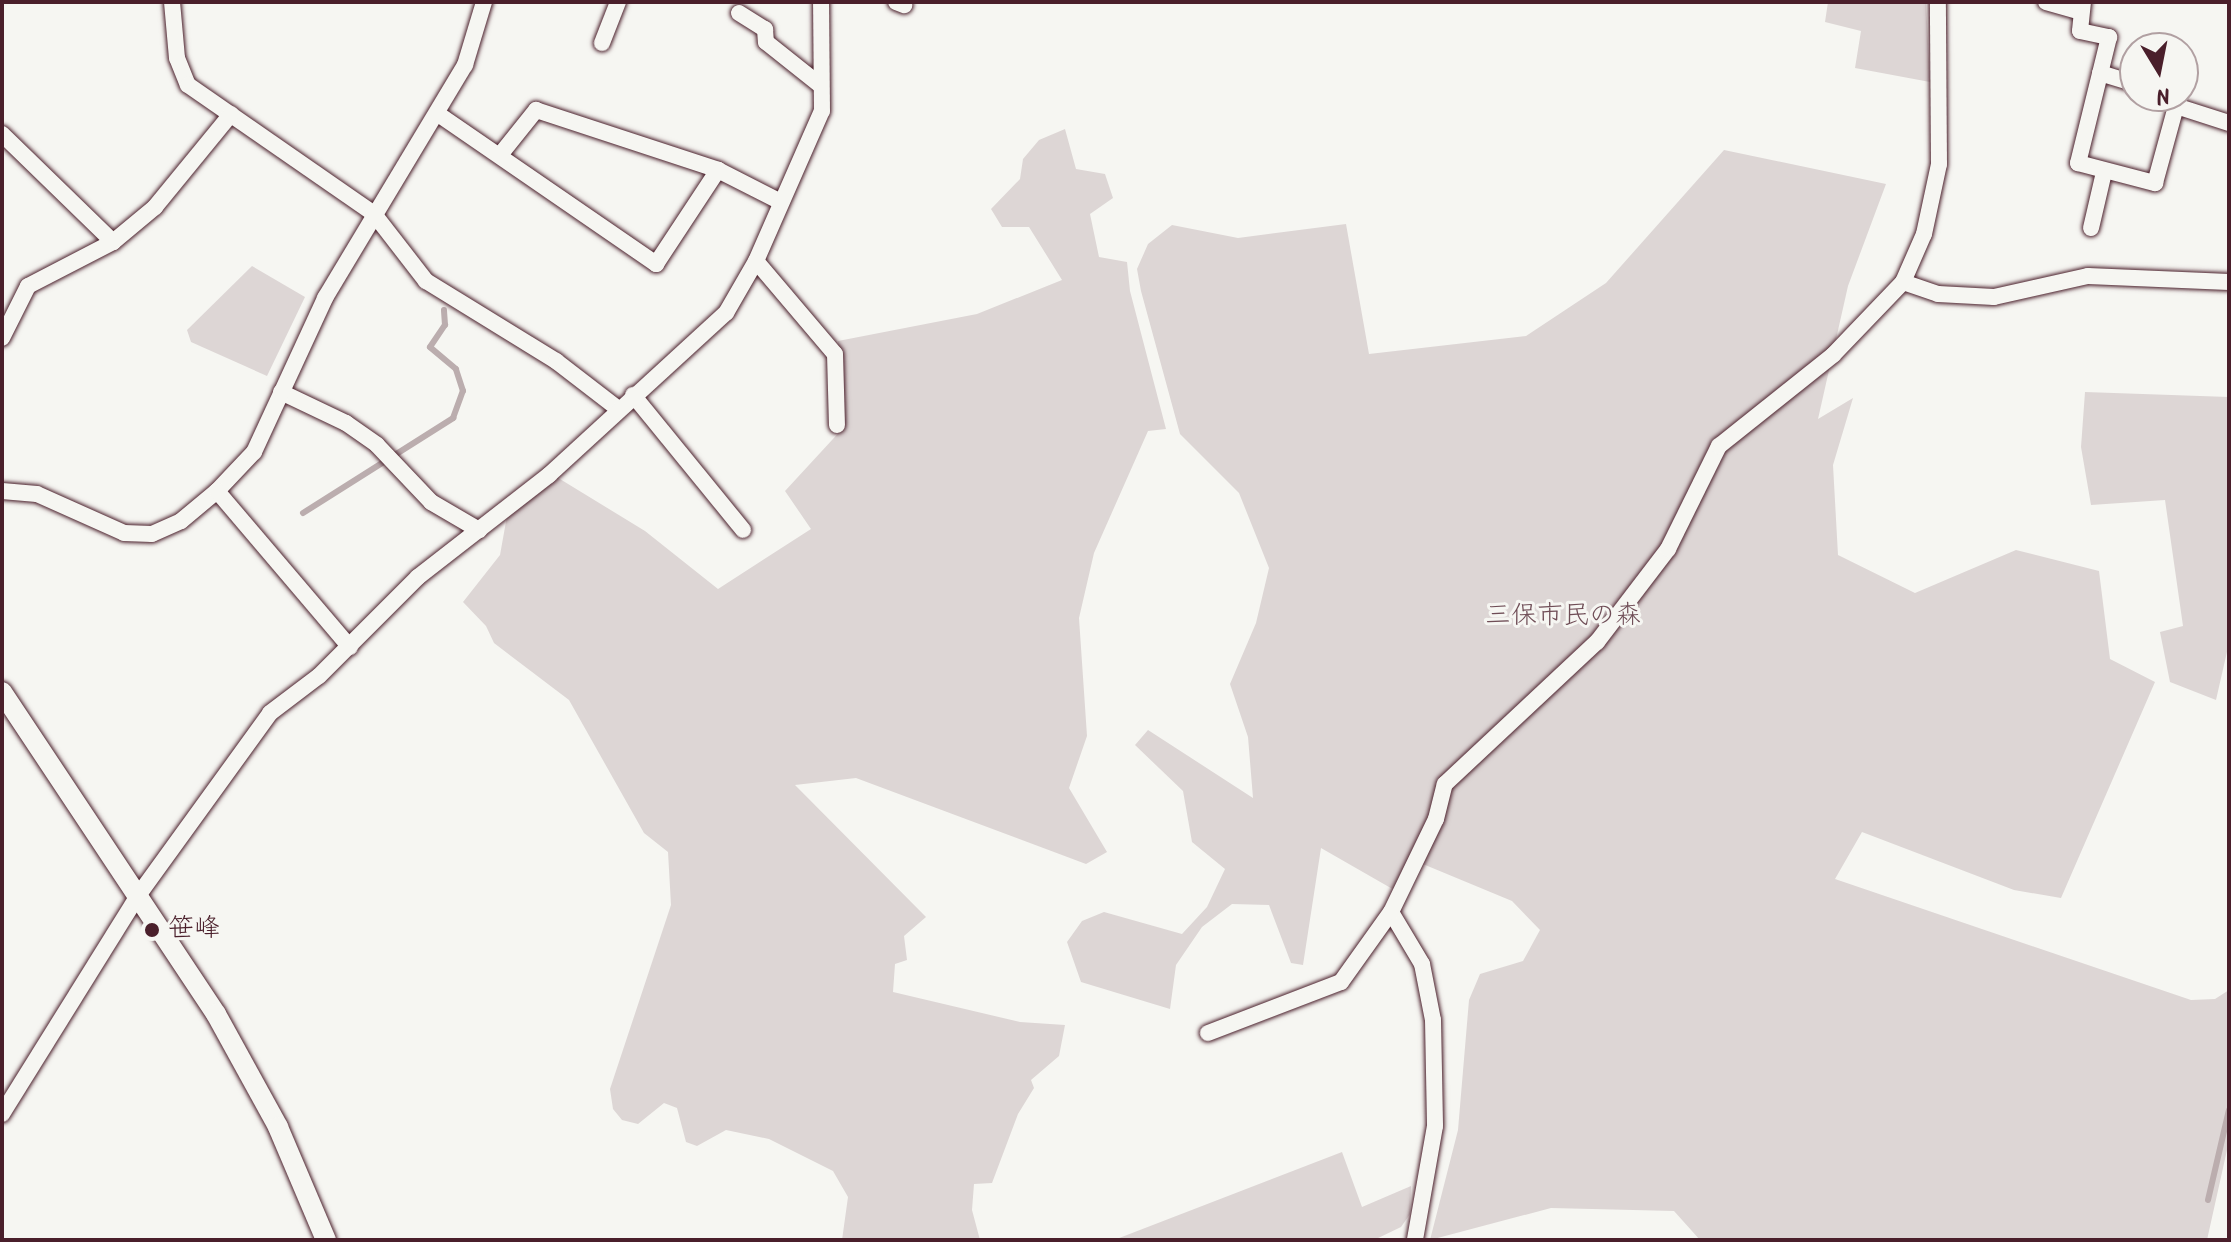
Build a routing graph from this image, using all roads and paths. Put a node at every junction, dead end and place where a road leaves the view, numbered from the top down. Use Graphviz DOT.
graph roads {
  1 [pos="172,2"];
  2 [pos="484,2"];
  3 [pos="618,2"];
  4 [pos="821,2"];
  5 [pos="1938,2"];
  6 [pos="2046,2"];
  7 [pos="2082,7"];
  8 [pos="739,13"];
  9 [pos="602,43"];
  10 [pos="2100,73"];
  11 [pos="2119,79"];
  12 [pos="820,85"];
  13 [pos="2199,111"];
  14 [pos="2173,112"];
  15 [pos="231,114"];
  16 [pos="438,114"];
  17 [pos="2229,123"];
  18 [pos="2,134"];
  19 [pos="500,155"];
  20 [pos="718,170"];
  21 [pos="2104,172"];
  22 [pos="779,201"];
  23 [pos="374,214"];
  24 [pos="2091,228"];
  25 [pos="113,242"];
  26 [pos="756,261"];
  27 [pos="1903,282"];
  28 [pos="2229,282"];
  29 [pos="2,338"];
  30 [pos="281,392"];
  31 [pos="633,395"];
  32 [pos="617,408"];
  33 [pos="837,425"];
  34 [pos="2,491"];
  35 [pos="217,491"];
  36 [pos="479,530"];
  37 [pos="743,530"];
  38 [pos="350,647"];
  39 [pos="2,692"];
  40 [pos="137,897"];
  41 [pos="1391,912"];
  42 [pos="1208,1033"];
  43 [pos="2,1114"];
  44 [pos="326,1240"];
  45 [pos="1415,1240"];
  1 -- 15 [label="street"];
  2 -- 16 [label="street"];
  3 -- 9 [label="street"];
  4 -- 12 [label="street"];
  5 -- 27 [label="street"];
  6 -- 7 [label="street"];
  7 -- 10 [label="street"];
  8 -- 12 [label="street"];
  10 -- 11 [label="street"];
  10 -- 21 [label="street"];
  12 -- 22 [label="street"];
  13 -- 17 [label="street"];
  14 -- 21 [label="street"];
  15 -- 23 [label="street"];
  15 -- 25 [label="street"];
  16 -- 19 [label="street"];
  16 -- 23 [label="street"];
  18 -- 25 [label="street"];
  19 -- 20 [label="street"];
  19 -- 20 [label="street"];
  20 -- 22 [label="street"];
  21 -- 24 [label="street"];
  22 -- 26 [label="street"];
  23 -- 30 [label="street"];
  23 -- 32 [label="street"];
  25 -- 29 [label="street"];
  26 -- 31 [label="street"];
  26 -- 33 [label="street"];
  27 -- 28 [label="street"];
  27 -- 41 [label="street"];
  30 -- 35 [label="street"];
  30 -- 36 [label="street"];
  31 -- 32 [label="street"];
  31 -- 37 [label="street"];
  32 -- 36 [label="street"];
  34 -- 35 [label="street"];
  35 -- 38 [label="street"];
  36 -- 38 [label="street"];
  38 -- 40 [label="street"];
  39 -- 40 [label="street"];
  40 -- 43 [label="street"];
  40 -- 44 [label="street"];
  41 -- 42 [label="street"];
  41 -- 45 [label="street"];
}
